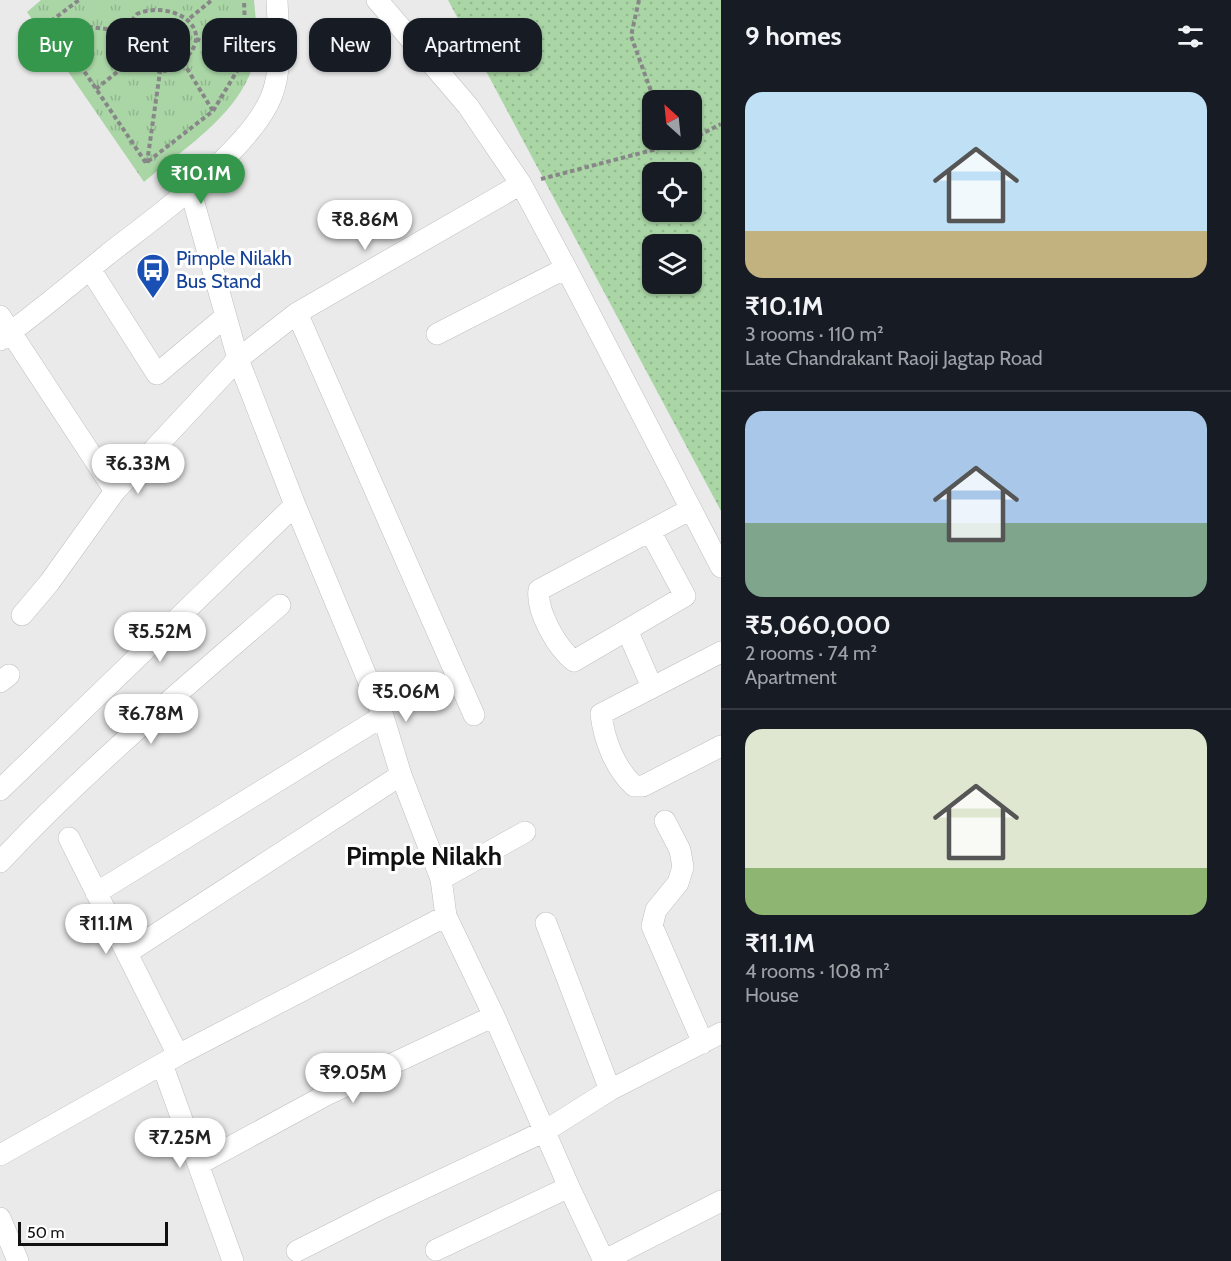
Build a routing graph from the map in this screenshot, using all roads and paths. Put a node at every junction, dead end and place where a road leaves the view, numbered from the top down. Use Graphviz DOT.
graph roads {
  1 [pos="79,0"];
  2 [pos="212,0"];
  3 [pos="243,0"];
  4 [pos="277,0"];
  5 [pos="376,0"];
  6 [pos="639,0"];
  7 [pos="146,5"];
  8 [pos="187,13"];
  9 [pos="56,18"];
  10 [pos="134,18"];
  11 [pos="190,18"];
  12 [pos="244,18"];
  13 [pos="196,39"];
  14 [pos="202,41"];
  15 [pos="190,54"];
  16 [pos="85,72"];
  17 [pos="117,72"];
  18 [pos="160,72"];
  19 [pos="189,72"];
  20 [pos="236,72"];
  21 [pos="96,89"];
  22 [pos="651,90"];
  23 [pos="213,111"];
  24 [pos="721,124"];
  25 [pos="702,134"];
  26 [pos="651,150"];
  27 [pos="147,163"];
  28 [pos="521,184"];
  29 [pos="190,189"];
  30 [pos="566,268"];
  31 [pos="90,269"];
  32 [pos="297,313"];
  33 [pos="226,316"];
  34 [pos="4,329"];
  35 [pos="437,333"];
  36 [pos="238,359"];
  37 [pos="115,491"];
  38 [pos="295,505"];
  39 [pos="691,508"];
  40 [pos="650,531"];
  41 [pos="721,567"];
  42 [pos="280,605"];
  43 [pos="22,615"];
  44 [pos="627,630"];
  45 [pos="721,652"];
  46 [pos="652,687"];
  47 [pos="474,715"];
  48 [pos="383,716"];
  49 [pos="721,746"];
  50 [pos="401,775"];
  51 [pos="0,790"];
  52 [pos="665,821"];
  53 [pos="525,832"];
  54 [pos="69,838"];
  55 [pos="0,862"];
  56 [pos="441,879"];
  57 [pos="96,893"];
  58 [pos="446,916"];
  59 [pos="546,923"];
  60 [pos="127,953"];
  61 [pos="494,1016"];
  62 [pos="712,1038"];
  63 [pos="170,1059"];
  64 [pos="610,1090"];
  65 [pos="545,1131"];
  66 [pos="0,1155"];
  67 [pos="199,1164"];
  68 [pos="569,1187"];
  69 [pos="721,1201"];
  70 [pos="0,1218"];
  71 [pos="436,1250"];
  72 [pos="297,1251"];
  73 [pos="18,1261"];
  74 [pos="232,1261"];
  75 [pos="603,1261"];
  1 -- 9 [label="path"];
  2 -- 11 [label="path"];
  3 -- 12 [label="path"];
  4 -- 29 [label="street"];
  5 -- 28 [label="street"];
  6 -- 22 [label="path"];
  7 -- 10 [label="path"];
  8 -- 11 [label="path"];
  11 -- 13 [label="path"];
  13 -- 14 [label="path"];
  13 -- 15 [label="path"];
  16 -- 21 [label="path"];
  17 -- 21 [label="path"];
  18 -- 27 [label="path"];
  19 -- 23 [label="path"];
  20 -- 23 [label="path"];
  21 -- 27 [label="path"];
  23 -- 27 [label="path"];
  24 -- 25 [label="path"];
  26 -- 28 [label="path"];
  28 -- 30 [label="street"];
  28 -- 32 [label="street"];
  29 -- 31 [label="street"];
  29 -- 33 [label="street"];
  30 -- 35 [label="street"];
  30 -- 39 [label="street"];
  31 -- 33 [label="street"];
  31 -- 34 [label="street"];
  32 -- 36 [label="street"];
  32 -- 47 [label="street"];
  33 -- 36 [label="street"];
  34 -- 37 [label="street"];
  36 -- 37 [label="street"];
  36 -- 38 [label="street"];
  37 -- 43 [label="street"];
  38 -- 48 [label="street"];
  38 -- 51 [label="street"];
  39 -- 40 [label="street"];
  39 -- 41 [label="street"];
  40 -- 44 [label="street"];
  40 -- 44 [label="street"];
  42 -- 55 [label="street"];
  44 -- 46 [label="street"];
  45 -- 46 [label="street"];
  46 -- 49 [label="street"];
  48 -- 50 [label="street"];
  48 -- 57 [label="street"];
  50 -- 56 [label="street"];
  50 -- 60 [label="street"];
  52 -- 62 [label="street"];
  53 -- 56 [label="street"];
  54 -- 57 [label="street"];
  56 -- 58 [label="street"];
  57 -- 60 [label="street"];
  58 -- 61 [label="street"];
  58 -- 63 [label="street"];
  59 -- 64 [label="street"];
  60 -- 63 [label="street"];
  61 -- 65 [label="street"];
  61 -- 67 [label="street"];
  62 -- 64 [label="street"];
  63 -- 66 [label="street"];
  63 -- 67 [label="street"];
  64 -- 65 [label="street"];
  65 -- 68 [label="street"];
  65 -- 72 [label="street"];
  67 -- 74 [label="street"];
  68 -- 71 [label="street"];
  68 -- 75 [label="street"];
  69 -- 75 [label="street"];
  70 -- 73 [label="street"];
}
